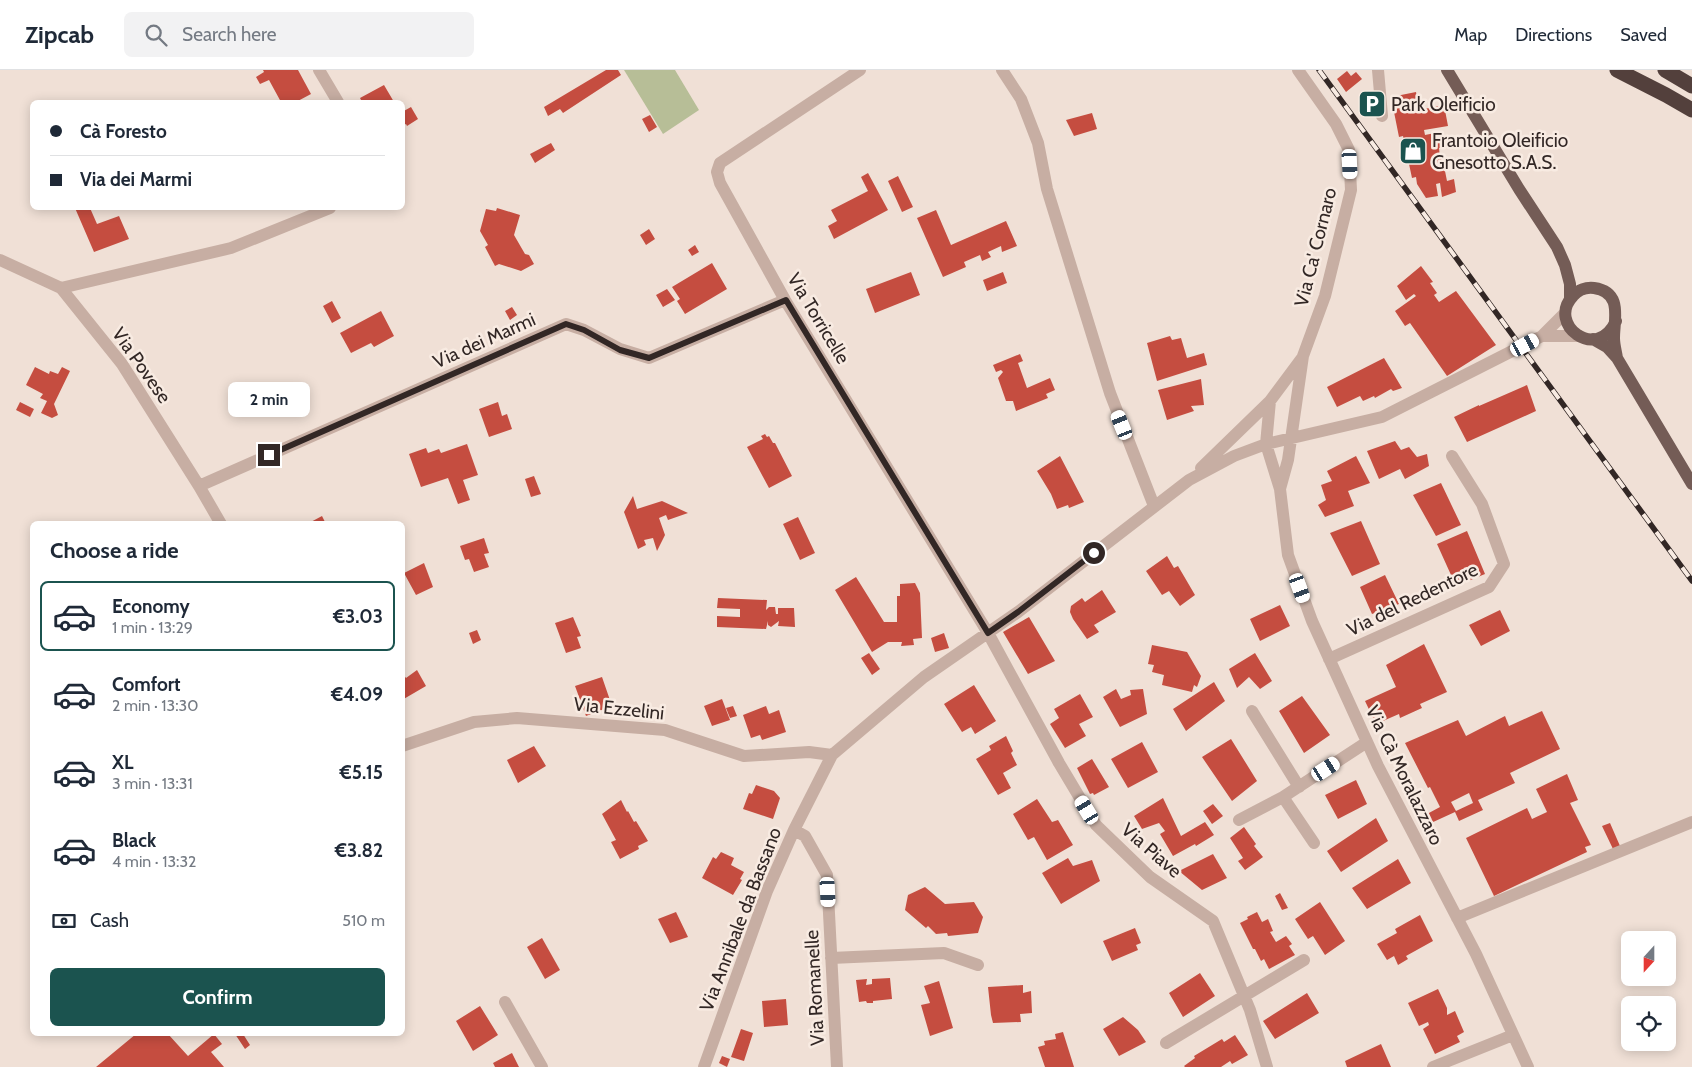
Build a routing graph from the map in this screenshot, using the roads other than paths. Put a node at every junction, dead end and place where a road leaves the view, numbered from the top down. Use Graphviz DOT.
graph roads {
  1 [pos="318,70"];
  2 [pos="860,70"];
  3 [pos="1002,70"];
  4 [pos="1298,70"];
  5 [pos="1378,70"];
  6 [pos="1447,70"];
  7 [pos="1617,70"];
  8 [pos="1665,70"];
  9 [pos="1684,70"];
  10 [pos="1692,79"];
  11 [pos="1692,86"];
  12 [pos="337,100"];
  13 [pos="1692,110"];
  14 [pos="1382,116"];
  15 [pos="325,210"];
  16 [pos="0,260"];
  17 [pos="1565,265"];
  18 [pos="61,288"];
  19 [pos="1592,288"];
  20 [pos="1570,298"];
  21 [pos="786,300"];
  22 [pos="1565,313"];
  23 [pos="1616,321"];
  24 [pos="1542,336"];
  25 [pos="1579,336"];
  26 [pos="1593,340"];
  27 [pos="1303,356"];
  28 [pos="1617,358"];
  29 [pos="1270,401"];
  30 [pos="1291,438"];
  31 [pos="1266,444"];
  32 [pos="1452,456"];
  33 [pos="1679,464"];
  34 [pos="1692,471"];
  35 [pos="1189,480"];
  36 [pos="1692,484"];
  37 [pos="199,486"];
  38 [pos="1280,489"];
  39 [pos="1154,506"];
  40 [pos="219,521"];
  41 [pos="988,633"];
  42 [pos="1329,659"];
  43 [pos="1252,711"];
  44 [pos="1367,742"];
  45 [pos="405,745"];
  46 [pos="832,755"];
  47 [pos="1299,787"];
  48 [pos="1283,797"];
  49 [pos="1239,820"];
  50 [pos="1692,822"];
  51 [pos="794,830"];
  52 [pos="1314,843"];
  53 [pos="1457,918"];
  54 [pos="831,958"];
  55 [pos="1304,960"];
  56 [pos="978,965"];
  57 [pos="1244,996"];
  58 [pos="505,1002"];
  59 [pos="1513,1035"];
  60 [pos="1166,1043"];
  61 [pos="542,1067"];
  62 [pos="704,1067"];
  63 [pos="837,1067"];
  64 [pos="1267,1067"];
  65 [pos="1433,1067"];
  66 [pos="1528,1067"];
  1 -- 12 [label="street"];
  2 -- 21 [label="street, Via Torricelle"];
  3 -- 39 [label="street"];
  4 -- 27 [label="street, Via Ca' Cornaro"];
  5 -- 14 [label="street"];
  6 -- 17 [label="main road"];
  7 -- 13 [label="highway"];
  8 -- 11 [label="highway"];
  9 -- 10 [label="highway"];
  15 -- 18 [label="street"];
  16 -- 18 [label="street, Via Povese"];
  17 -- 19 [label="main road"];
  17 -- 20 [label="main road"];
  18 -- 37 [label="street, Via Povese"];
  19 -- 20 [label="main road"];
  19 -- 23 [label="main road"];
  20 -- 22 [label="main road"];
  21 -- 37 [label="street, Via dei Marmi"];
  21 -- 41 [label="street, Via Torricelle"];
  22 -- 24 [label="street, Via Annibale da Bassano"];
  22 -- 25 [label="main road"];
  23 -- 26 [label="main road"];
  23 -- 28 [label="main road"];
  24 -- 25 [label="street, Via Annibale da Bassano"];
  24 -- 30 [label="street, Via Annibale da Bassano"];
  25 -- 26 [label="main road"];
  26 -- 28 [label="main road"];
  27 -- 29 [label="street, Via Ca' Cornaro"];
  27 -- 30 [label="street, Via Ca' Cornaro"];
  28 -- 33 [label="main road"];
  29 -- 31 [label="street"];
  29 -- 35 [label="street, Via Ca' Cornaro"];
  30 -- 31 [label="street, Via Annibale da Bassano"];
  30 -- 38 [label="street, Via Cà Moralazzaro"];
  31 -- 35 [label="street, Via Annibale da Bassano"];
  31 -- 38 [label="street, Via Cà Moralazzaro"];
  32 -- 42 [label="street, Via del Redentore"];
  33 -- 34 [label="street"];
  33 -- 36 [label="main road"];
  35 -- 39 [label="street, Via Annibale da Bassano"];
  37 -- 40 [label="street, Via Povese"];
  38 -- 42 [label="street, Via Cà Moralazzaro"];
  39 -- 41 [label="street, Via Annibale da Bassano"];
  41 -- 46 [label="street, Via Annibale da Bassano"];
  41 -- 57 [label="street, Via Piave"];
  42 -- 44 [label="street, Via Cà Moralazzaro"];
  43 -- 47 [label="street"];
  44 -- 47 [label="street"];
  44 -- 53 [label="street, Via Cà Moralazzaro"];
  45 -- 46 [label="street, Via Ezzelini"];
  46 -- 51 [label="street, Via Annibale da Bassano"];
  47 -- 48 [label="street"];
  48 -- 49 [label="street"];
  48 -- 52 [label="street"];
  50 -- 53 [label="street"];
  51 -- 54 [label="street, Via Romanelle"];
  51 -- 62 [label="street, Via Annibale da Bassano"];
  53 -- 59 [label="street, Via Cà Moralazzaro"];
  54 -- 56 [label="street"];
  54 -- 63 [label="street, Via Romanelle"];
  55 -- 57 [label="street"];
  57 -- 60 [label="street"];
  57 -- 64 [label="street, Via Piave"];
  58 -- 61 [label="street"];
  59 -- 65 [label="street"];
  59 -- 66 [label="street, Via Cà Moralazzaro"];
}
